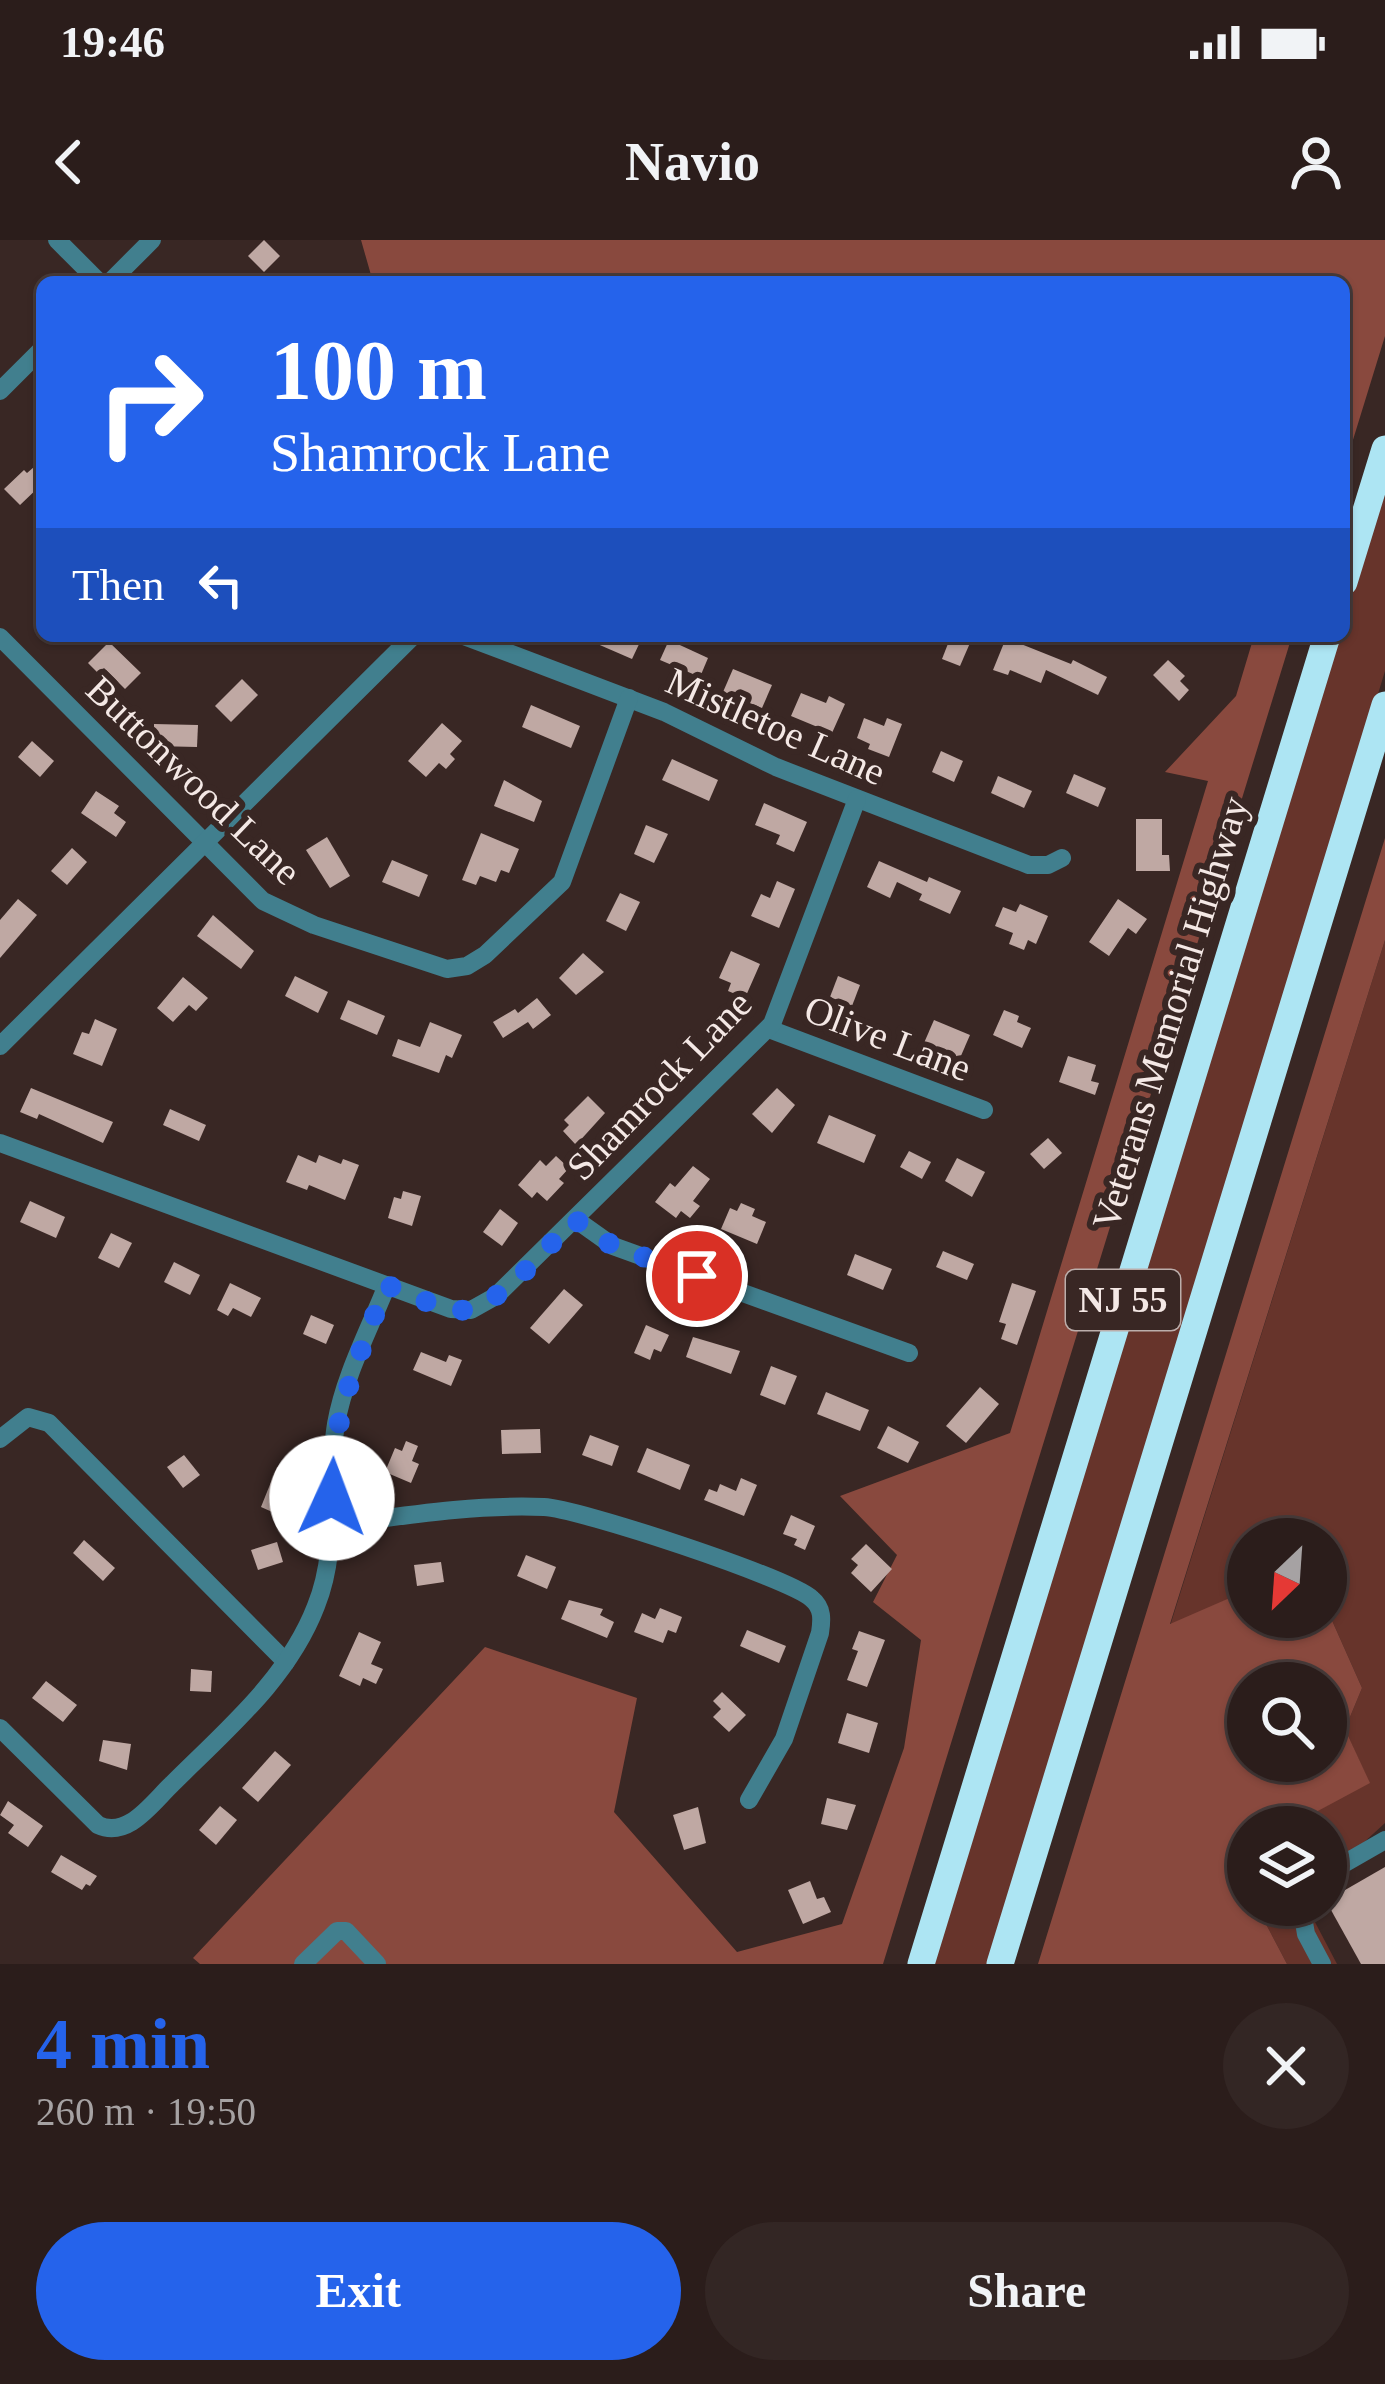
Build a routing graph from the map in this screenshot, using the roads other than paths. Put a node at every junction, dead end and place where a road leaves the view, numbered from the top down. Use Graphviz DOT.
graph roads {
  1 [pos="57,240"];
  2 [pos="152,240"];
  3 [pos="93,276"];
  4 [pos="116,276"];
  5 [pos="36,355"];
  6 [pos="0,391"];
  7 [pos="1385,449"];
  8 [pos="1350,563"];
  9 [pos="0,638"];
  10 [pos="407,642"];
  11 [pos="480,642"];
  12 [pos="1325,642"];
  13 [pos="628,698"];
  14 [pos="1385,705"];
  15 [pos="857,799"];
  16 [pos="204,843"];
  17 [pos="1062,858"];
  18 [pos="769,1029"];
  19 [pos="0,1046"];
  20 [pos="984,1110"];
  21 [pos="0,1143"];
  22 [pos="574,1219"];
  23 [pos="386,1285"];
  24 [pos="908,1353"];
  25 [pos="0,1439"];
  26 [pos="333,1525"];
  27 [pos="286,1663"];
  28 [pos="0,1728"];
  29 [pos="749,1800"];
  30 [pos="965,1818"];
  31 [pos="1385,1840"];
  32 [pos="1347,1862"];
  33 [pos="1305,1926"];
  34 [pos="303,1964"];
  35 [pos="377,1964"];
  36 [pos="910,1964"];
  37 [pos="921,1964"];
  38 [pos="1004,1964"];
  39 [pos="1322,1964"];
  1 -- 3 [label="street"];
  2 -- 4 [label="street"];
  5 -- 6 [label="street"];
  7 -- 8 [label="highway"];
  9 -- 16 [label="street, Buttonwood Lane"];
  10 -- 16 [label="street"];
  11 -- 13 [label="street, Mistletoe Lane"];
  12 -- 30 [label="highway, Veterans Memorial Highway / NJ 55"];
  13 -- 15 [label="street, Mistletoe Lane"];
  13 -- 16 [label="street, Buttonwood Lane"];
  14 -- 38 [label="highway, NJ 55"];
  15 -- 17 [label="street, Mistletoe Lane"];
  15 -- 18 [label="street, Shamrock Lane"];
  16 -- 19 [label="street"];
  18 -- 20 [label="street, Olive Lane"];
  18 -- 22 [label="street, Shamrock Lane"];
  21 -- 23 [label="street, Shamrock Lane"];
  22 -- 23 [label="street, Shamrock Lane"];
  22 -- 24 [label="street"];
  23 -- 26 [label="street"];
  25 -- 27 [label="street"];
  26 -- 27 [label="street"];
  26 -- 29 [label="street"];
  27 -- 28 [label="street"];
  30 -- 36 [label="highway"];
  30 -- 37 [label="highway, Veterans Memorial Highway / NJ 55"];
  31 -- 32 [label="street"];
  33 -- 39 [label="street"];
  34 -- 35 [label="street"];
}
